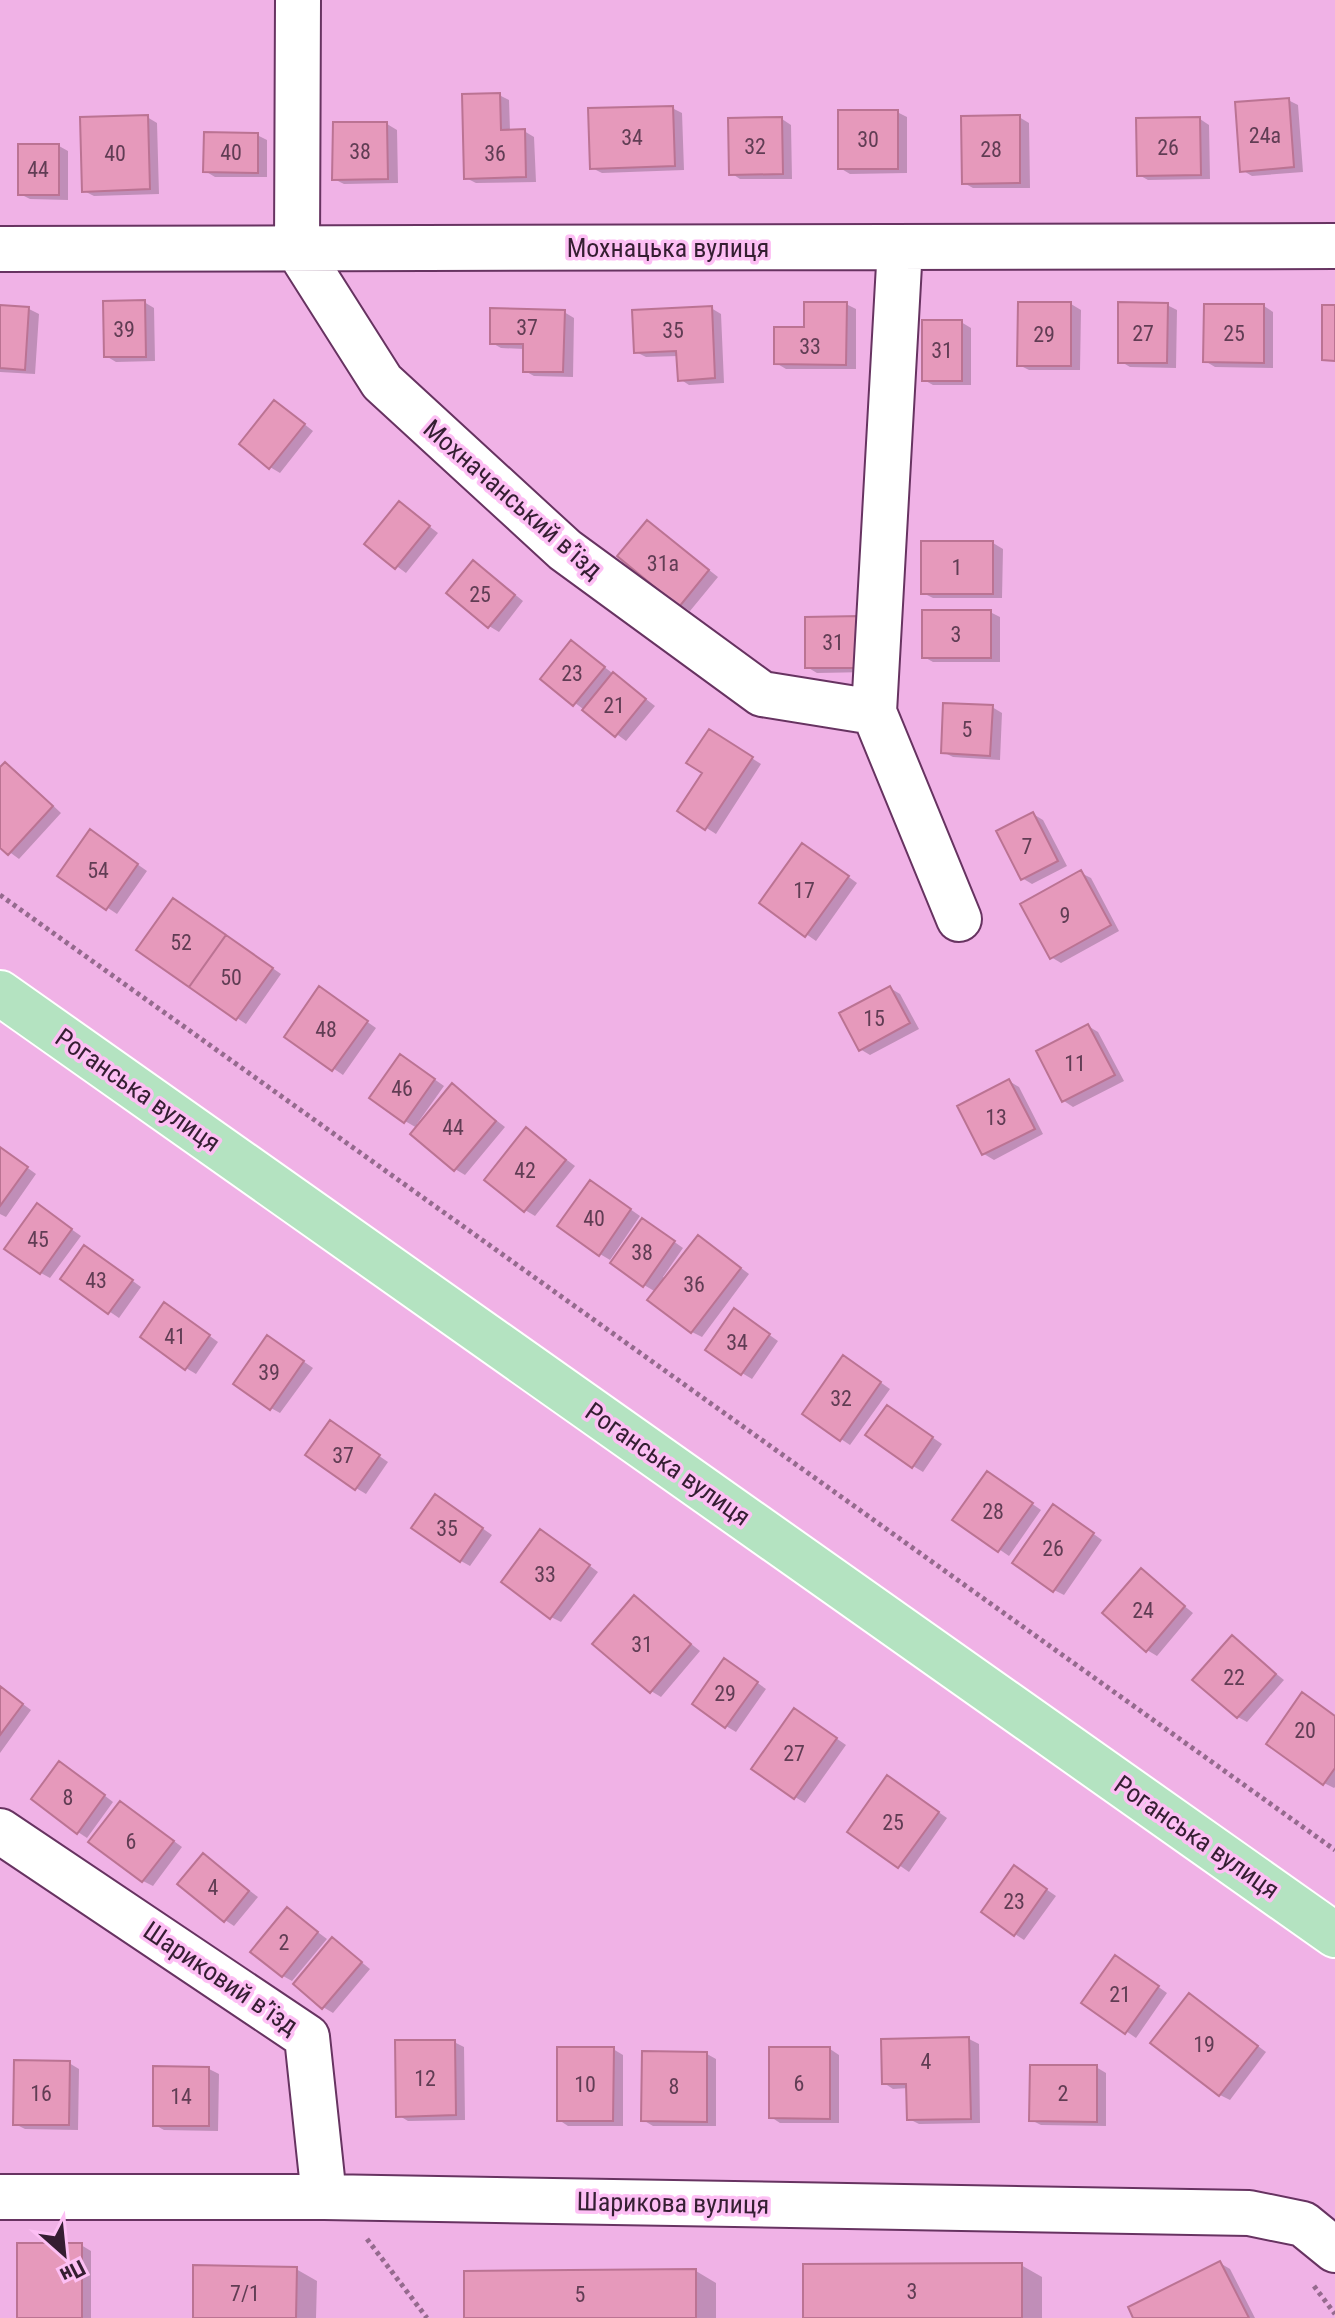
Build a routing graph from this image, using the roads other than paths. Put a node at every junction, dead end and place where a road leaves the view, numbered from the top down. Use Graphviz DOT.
graph roads {
  1 [pos="298,0"];
  2 [pos="1335,246"];
  3 [pos="900,247"];
  4 [pos="297,248"];
  5 [pos="0,249"];
  6 [pos="874,712"];
  7 [pos="959,919"];
  8 [pos="0,993"];
  9 [pos="0,1831"];
  10 [pos="1335,1935"];
  11 [pos="0,2197"];
  12 [pos="324,2197"];
  13 [pos="1335,2250"];
  1 -- 4 [label="street"];
  2 -- 3 [label="street, Мохнацька вулиця"];
  3 -- 4 [label="street, Мохнацька вулиця"];
  3 -- 6 [label="street"];
  4 -- 5 [label="street, Мохнацька вулиця"];
  4 -- 6 [label="street, Мохначанський в’їзд"];
  6 -- 7 [label="street"];
  8 -- 10 [label="main road, Роганська вулиця"];
  9 -- 12 [label="street, Шариковий в’їзд"];
  11 -- 12 [label="street, Шарикова вулиця"];
  12 -- 13 [label="street, Шарикова вулиця"];
}
